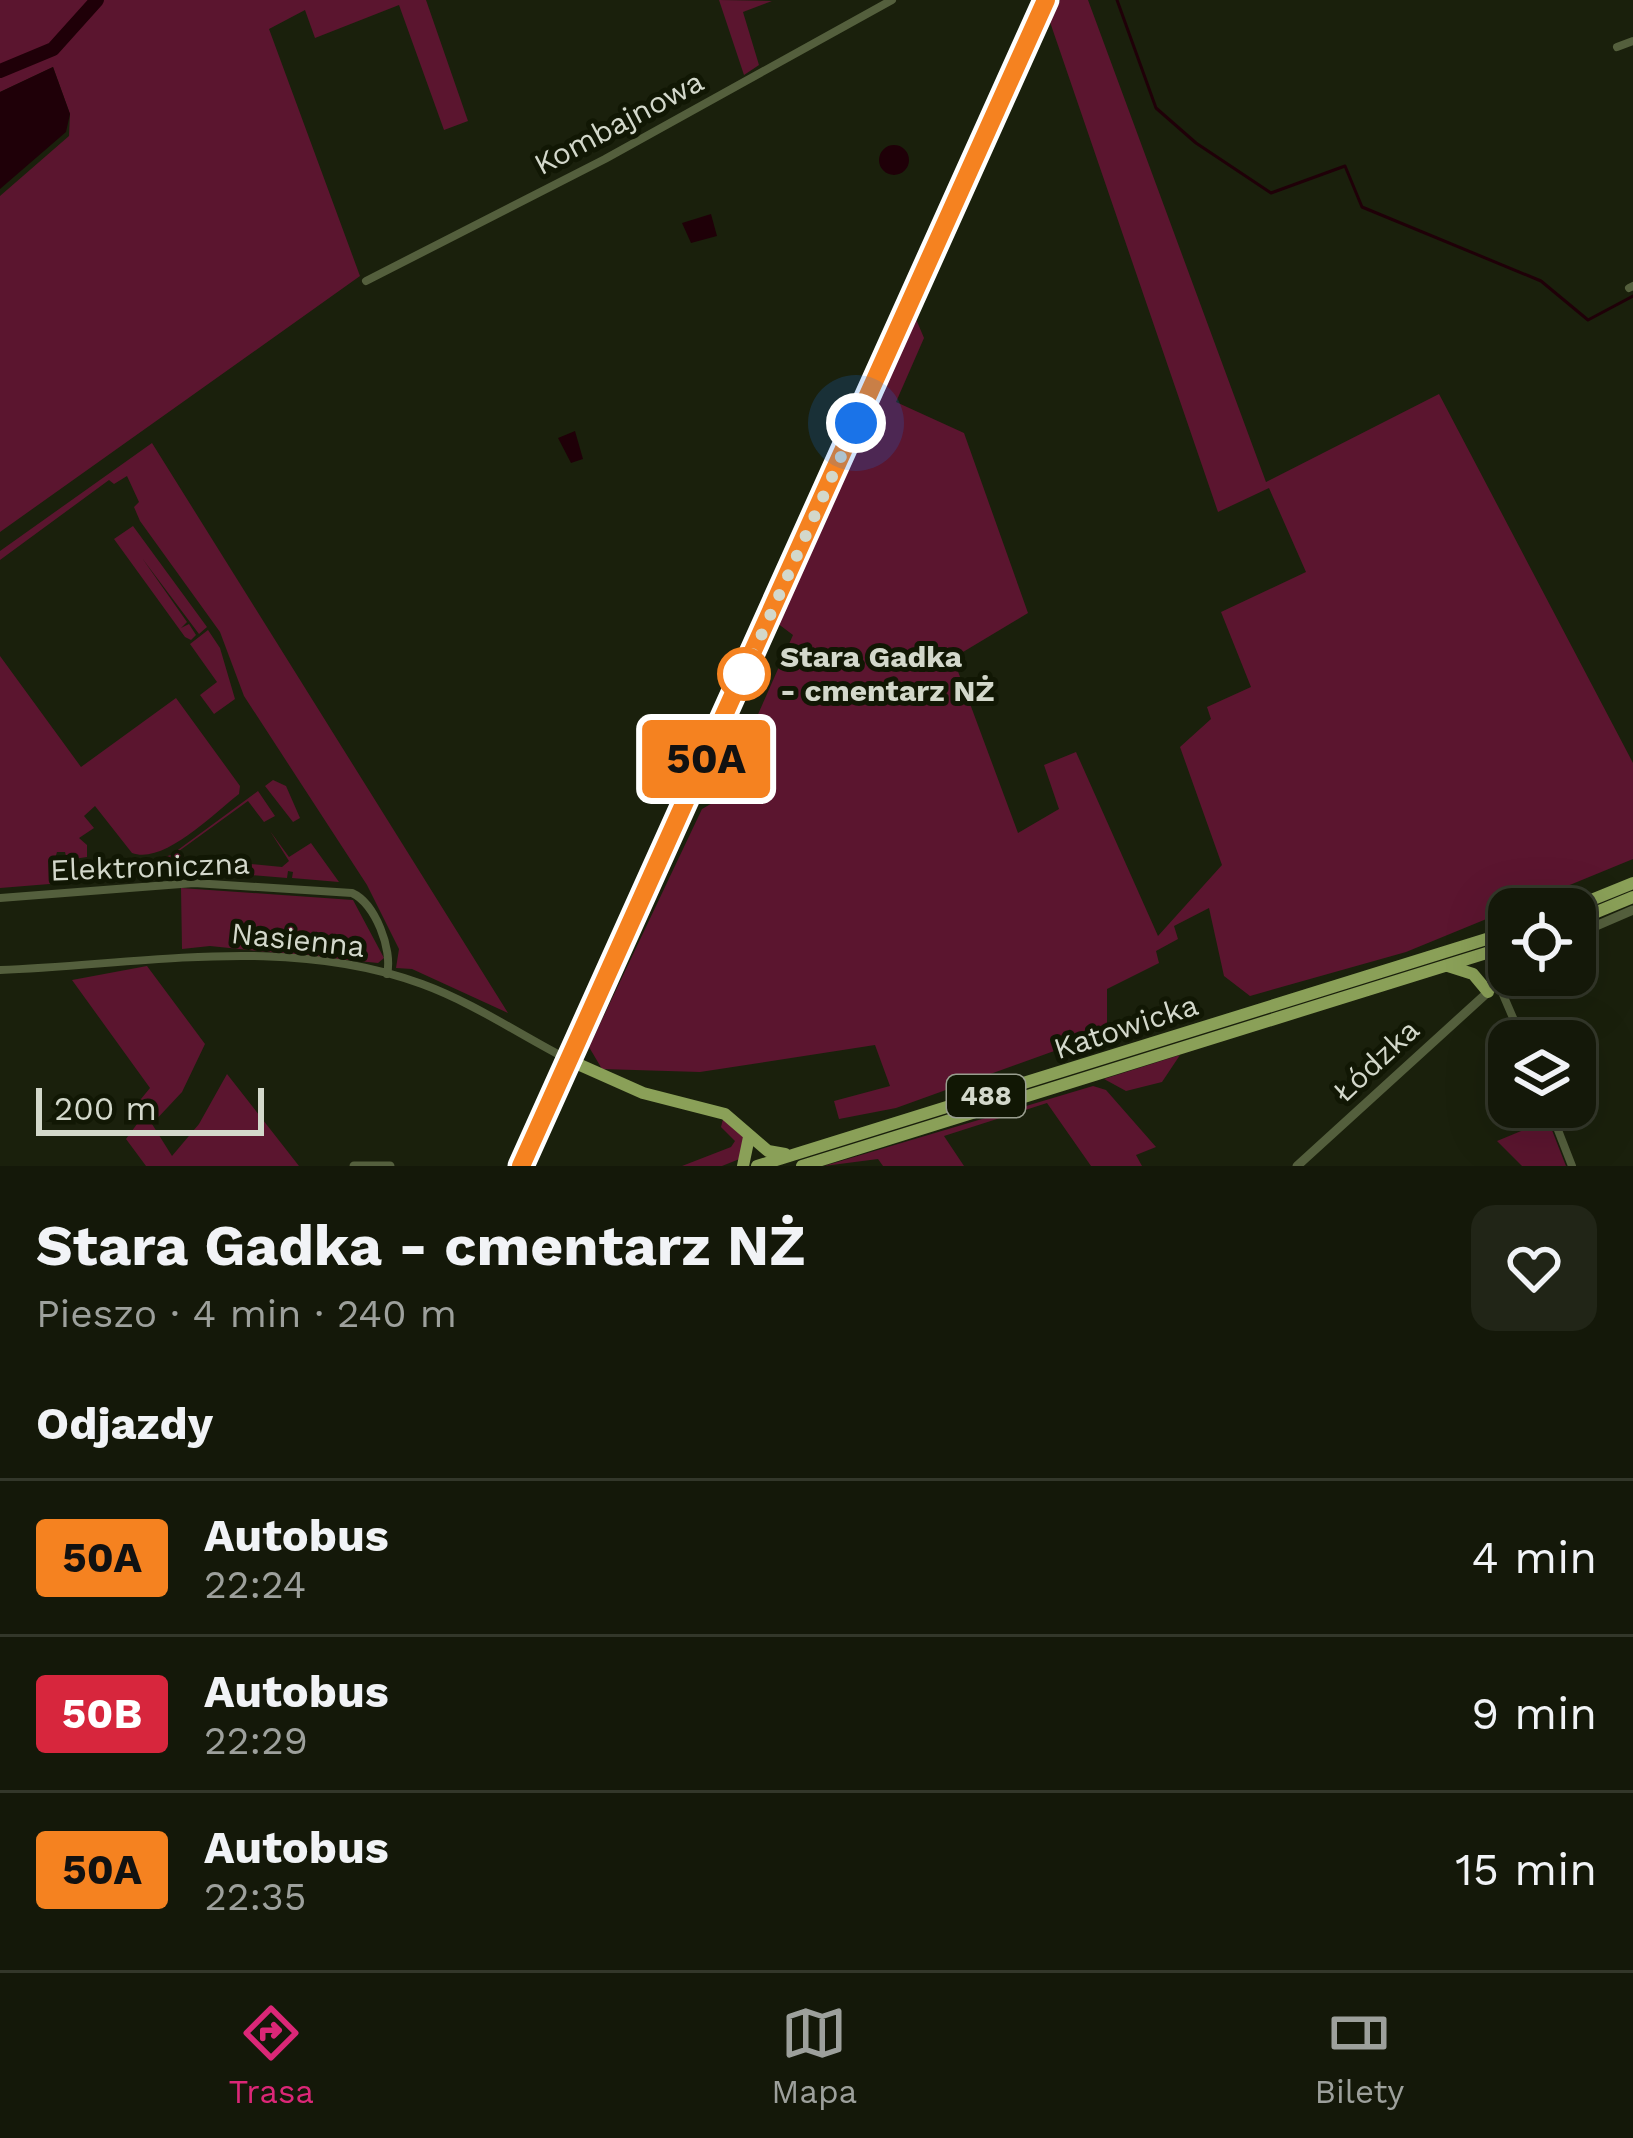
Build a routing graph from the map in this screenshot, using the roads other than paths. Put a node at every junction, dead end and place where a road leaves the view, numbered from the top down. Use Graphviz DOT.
graph roads {
  1 [pos="892,0"];
  2 [pos="1046,0"];
  3 [pos="1633,41"];
  4 [pos="1617,46"];
  5 [pos="366,281"];
  6 [pos="1633,883"];
  7 [pos="1633,897"];
  8 [pos="0,898"];
  9 [pos="1596,898"];
  10 [pos="1633,910"];
  11 [pos="1596,912"];
  12 [pos="1596,926"];
  13 [pos="1488,939"];
  14 [pos="1488,953"];
  15 [pos="1447,966"];
  16 [pos="0,970"];
  17 [pos="387,974"];
  18 [pos="1488,984"];
  19 [pos="1488,992"];
  20 [pos="571,1061"];
  21 [pos="1557,1128"];
  22 [pos="748,1136"];
  23 [pos="798,1160"];
  24 [pos="354,1166"];
  25 [pos="390,1166"];
  26 [pos="520,1166"];
  27 [pos="742,1166"];
  28 [pos="757,1166"];
  29 [pos="1297,1166"];
  30 [pos="1572,1166"];
  1 -- 5 [label="street, Kombajnowa"];
  2 -- 20 [label="street"];
  3 -- 4 [label="street"];
  6 -- 9 [label="main road"];
  7 -- 11 [label="main road"];
  8 -- 17 [label="street, Elektroniczna"];
  10 -- 12 [label="street"];
  13 -- 23 [label="main road, Katowicka / 488"];
  14 -- 15 [label="main road, Katowicka / 488"];
  15 -- 18 [label="main road"];
  15 -- 23 [label="main road, Katowicka / 488"];
  16 -- 17 [label="street, Nasienna"];
  17 -- 20 [label="street, Nasienna"];
  19 -- 29 [label="street, Łódzka"];
  20 -- 22 [label="main road"];
  20 -- 26 [label="street"];
  21 -- 30 [label="street"];
  22 -- 23 [label="main road"];
  22 -- 27 [label="main road"];
  23 -- 28 [label="main road, Katowicka / 488"];
  24 -- 25 [label="street"];
}
